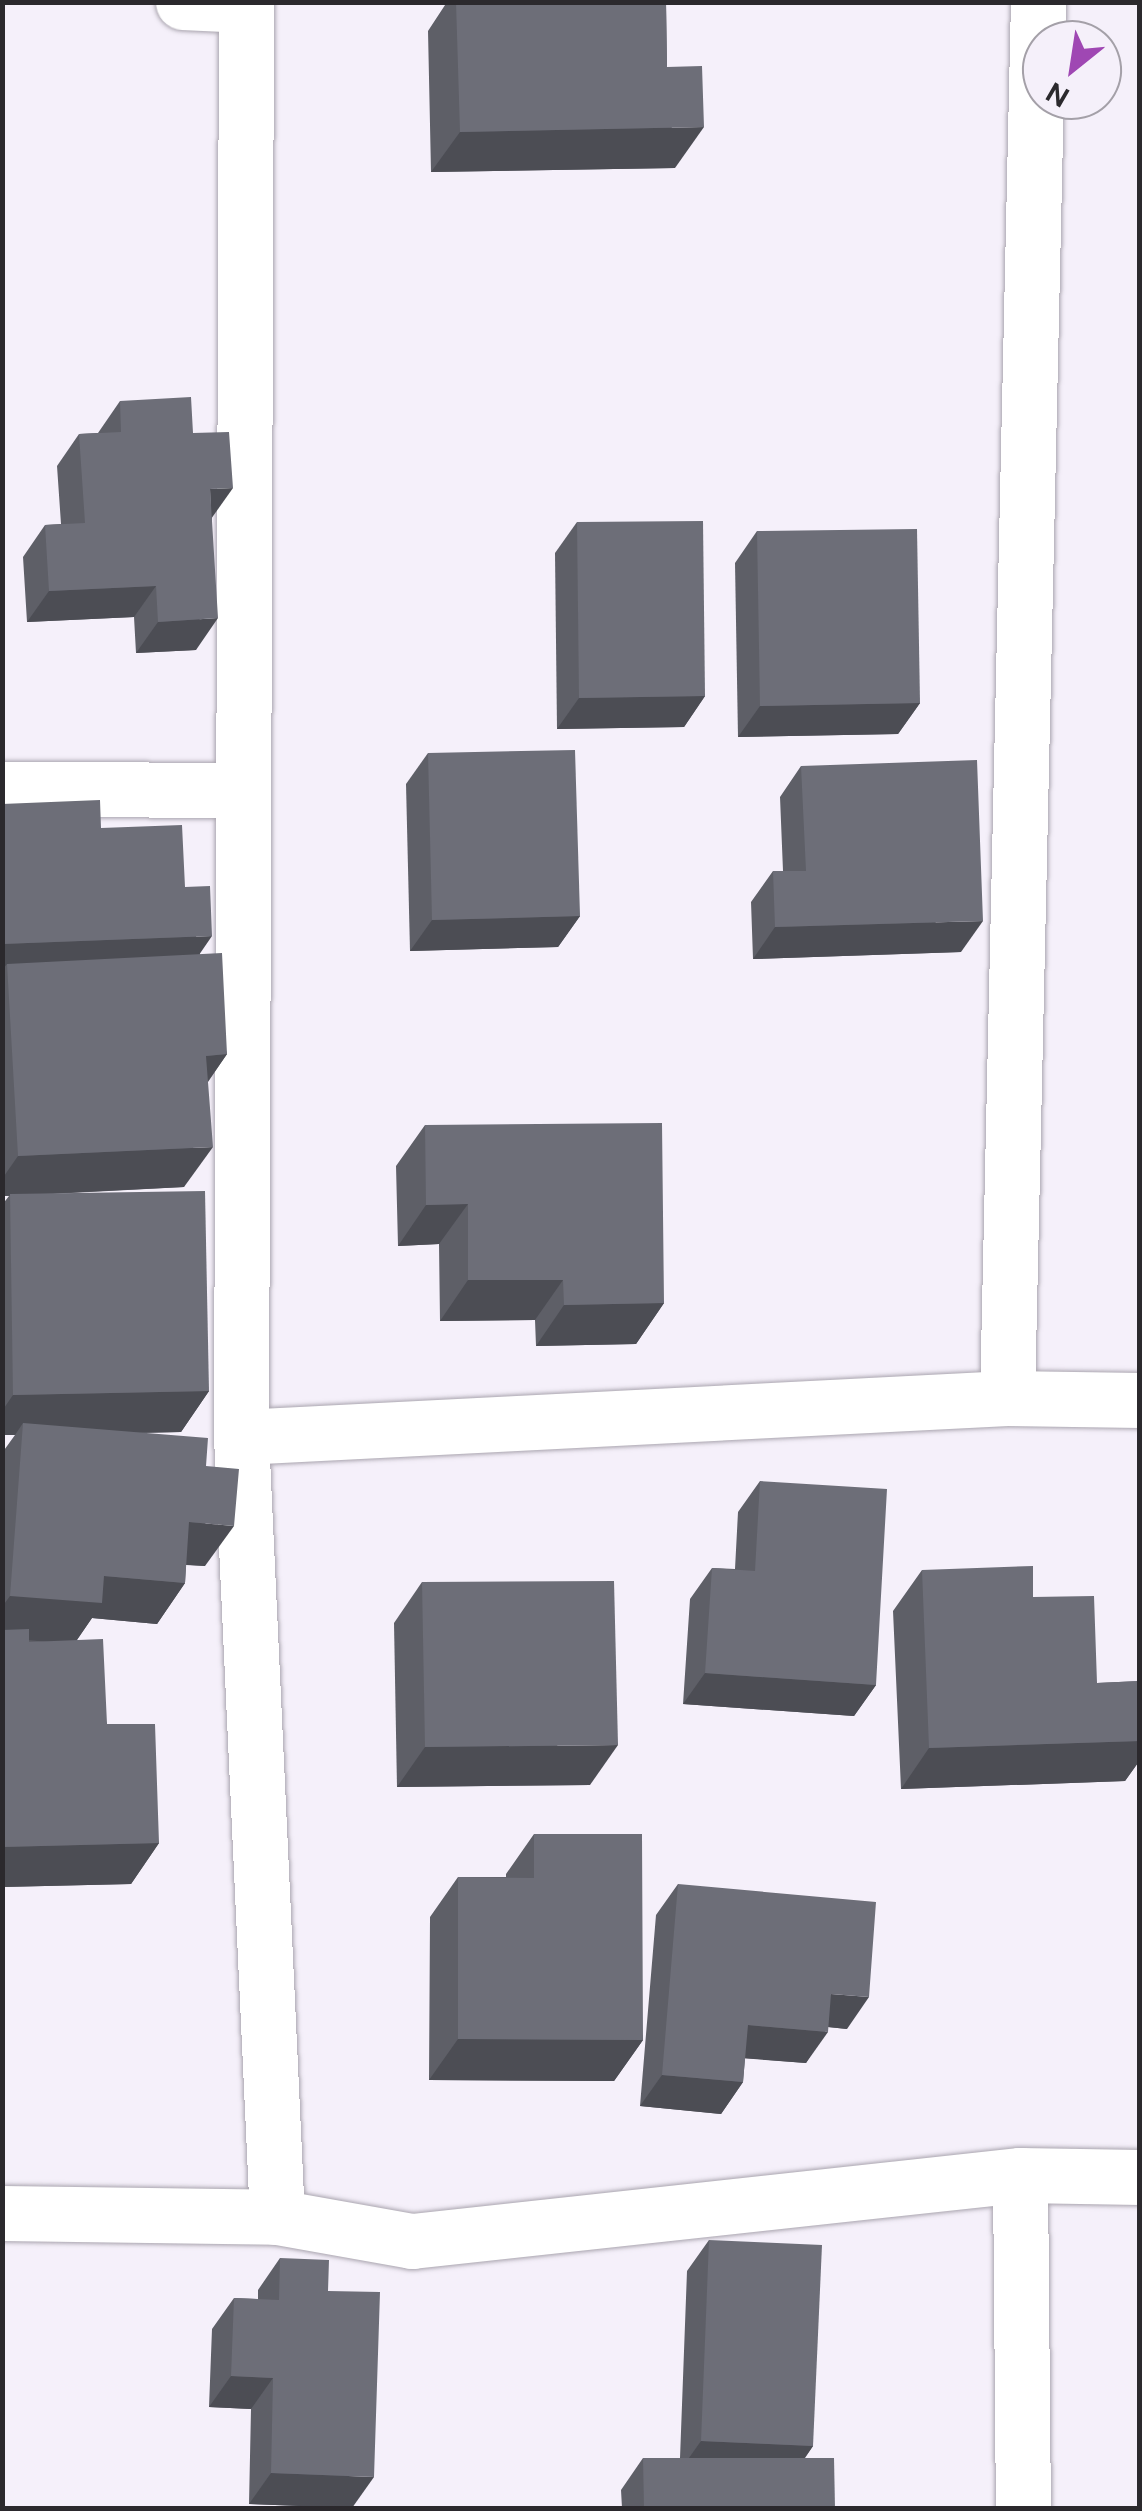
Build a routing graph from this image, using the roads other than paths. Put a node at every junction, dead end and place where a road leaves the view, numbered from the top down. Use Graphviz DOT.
graph roads {
  1 [pos="184,2"];
  2 [pos="1038,2"];
  3 [pos="246,4"];
  4 [pos="2,789"];
  5 [pos="237,790"];
  6 [pos="1007,1398"];
  7 [pos="1140,1400"];
  8 [pos="242,1437"];
  9 [pos="1020,2176"];
  10 [pos="1140,2177"];
  11 [pos="2,2213"];
  12 [pos="277,2217"];
  13 [pos="1023,2508"];
  1 -- 3 [label="street"];
  2 -- 6 [label="street"];
  3 -- 5 [label="street"];
  4 -- 5 [label="street"];
  5 -- 8 [label="street"];
  6 -- 7 [label="street"];
  6 -- 8 [label="street"];
  8 -- 12 [label="street"];
  9 -- 10 [label="street"];
  9 -- 12 [label="street"];
  9 -- 13 [label="street"];
  11 -- 12 [label="street"];
}
